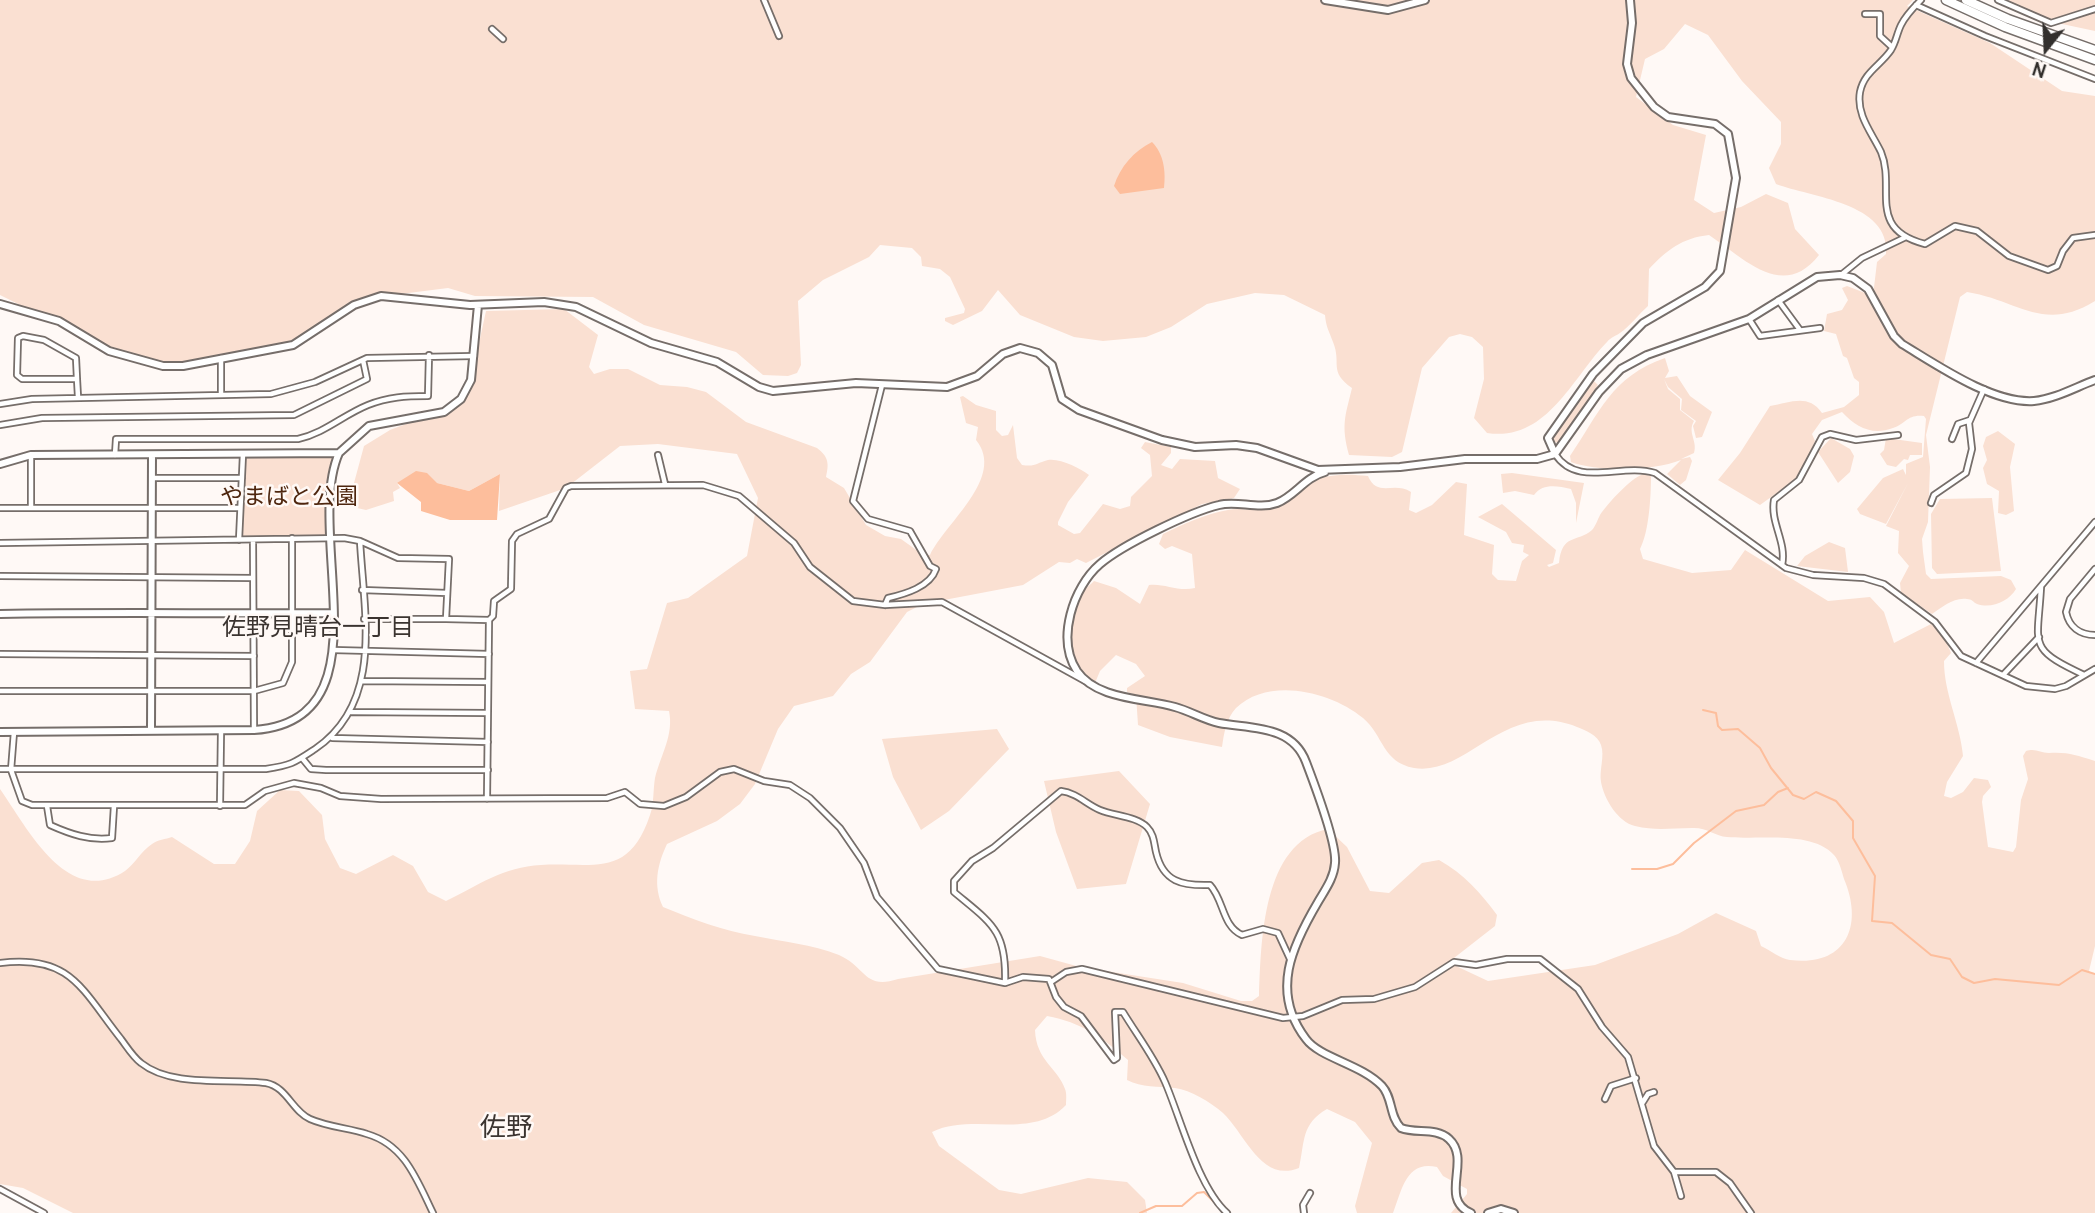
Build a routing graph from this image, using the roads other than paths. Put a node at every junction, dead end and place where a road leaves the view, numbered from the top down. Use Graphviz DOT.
graph roads {
  1 [pos="764,0"];
  2 [pos="1325,0"];
  3 [pos="1425,0"];
  4 [pos="1630,0"];
  5 [pos="1921,0"];
  6 [pos="1946,0"];
  7 [pos="1966,0"];
  8 [pos="1998,0"];
  9 [pos="1916,5"];
  10 [pos="2095,9"];
  11 [pos="1865,14"];
  12 [pos="492,29"];
  13 [pos="779,36"];
  14 [pos="503,39"];
  15 [pos="1892,47"];
  16 [pos="2095,50"];
  17 [pos="2095,60"];
  18 [pos="2095,79"];
  19 [pos="2095,235"];
  20 [pos="1906,237"];
  21 [pos="1840,275"];
  22 [pos="1778,300"];
  23 [pos="0,304"];
  24 [pos="478,305"];
  25 [pos="1749,319"];
  26 [pos="1820,328"];
  27 [pos="1800,330"];
  28 [pos="429,355"];
  29 [pos="475,356"];
  30 [pos="221,358"];
  31 [pos="363,360"];
  32 [pos="77,379"];
  33 [pos="2095,380"];
  34 [pos="882,384"];
  35 [pos="1984,389"];
  36 [pos="222,395"];
  37 [pos="78,397"];
  38 [pos="0,404"];
  39 [pos="1970,420"];
  40 [pos="0,425"];
  41 [pos="1898,435"];
  42 [pos="1952,439"];
  43 [pos="339,453"];
  44 [pos="243,454"];
  45 [pos="1555,454"];
  46 [pos="31,455"];
  47 [pos="152,455"];
  48 [pos="658,455"];
  49 [pos="115,456"];
  50 [pos="0,464"];
  51 [pos="1335,470"];
  52 [pos="152,478"];
  53 [pos="242,478"];
  54 [pos="665,484"];
  55 [pos="1931,503"];
  56 [pos="0,508"];
  57 [pos="31,508"];
  58 [pos="240,508"];
  59 [pos="150,509"];
  60 [pos="2095,523"];
  61 [pos="329,537"];
  62 [pos="292,538"];
  63 [pos="150,540"];
  64 [pos="239,540"];
  65 [pos="253,540"];
  66 [pos="360,541"];
  67 [pos="0,543"];
  68 [pos="1782,565"];
  69 [pos="2095,569"];
  70 [pos="0,576"];
  71 [pos="150,576"];
  72 [pos="253,578"];
  73 [pos="2041,587"];
  74 [pos="362,590"];
  75 [pos="447,593"];
  76 [pos="885,605"];
  77 [pos="149,612"];
  78 [pos="332,613"];
  79 [pos="0,614"];
  80 [pos="292,614"];
  81 [pos="254,616"];
  82 [pos="364,619"];
  83 [pos="446,619"];
  84 [pos="489,620"];
  85 [pos="2095,635"];
  86 [pos="2039,637"];
  87 [pos="333,650"];
  88 [pos="365,651"];
  89 [pos="0,654"];
  90 [pos="150,654"];
  91 [pos="489,654"];
  92 [pos="254,656"];
  93 [pos="1976,663"];
  94 [pos="2095,669"];
  95 [pos="2003,675"];
  96 [pos="2085,675"];
  97 [pos="361,681"];
  98 [pos="488,682"];
  99 [pos="1092,684"];
  100 [pos="0,691"];
  101 [pos="151,691"];
  102 [pos="254,691"];
  103 [pos="351,712"];
  104 [pos="488,713"];
  105 [pos="254,730"];
  106 [pos="151,731"];
  107 [pos="221,731"];
  108 [pos="0,732"];
  109 [pos="14,732"];
  110 [pos="331,738"];
  111 [pos="488,742"];
  112 [pos="302,758"];
  113 [pos="0,769"];
  114 [pos="10,770"];
  115 [pos="221,770"];
  116 [pos="488,770"];
  117 [pos="487,799"];
  118 [pos="47,806"];
  119 [pos="114,806"];
  120 [pos="220,806"];
  121 [pos="1290,958"];
  122 [pos="0,962"];
  123 [pos="1051,982"];
  124 [pos="1005,983"];
  125 [pos="1294,1017"];
  126 [pos="1636,1078"];
  127 [pos="1654,1092"];
  128 [pos="1605,1099"];
  129 [pos="1642,1102"];
  130 [pos="1674,1172"];
  131 [pos="0,1189"];
  132 [pos="1310,1193"];
  133 [pos="1681,1196"];
  134 [pos="44,1213"];
  135 [pos="433,1213"];
  136 [pos="1227,1213"];
  137 [pos="1304,1213"];
  138 [pos="1471,1213"];
  139 [pos="1488,1213"];
  140 [pos="1514,1213"];
  141 [pos="1751,1213"];
  1 -- 13 [label="street"];
  2 -- 3 [label="street"];
  4 -- 45 [label="street"];
  5 -- 9 [label="street"];
  6 -- 17 [label="highway"];
  7 -- 16 [label="highway"];
  8 -- 10 [label="street"];
  9 -- 15 [label="street"];
  9 -- 18 [label="street"];
  11 -- 15 [label="street"];
  12 -- 14 [label="street"];
  15 -- 20 [label="street"];
  19 -- 20 [label="street"];
  20 -- 21 [label="street"];
  21 -- 22 [label="street"];
  21 -- 35 [label="street"];
  22 -- 25 [label="street"];
  22 -- 27 [label="street"];
  23 -- 30 [label="street"];
  24 -- 29 [label="street"];
  24 -- 30 [label="street"];
  24 -- 34 [label="street"];
  25 -- 27 [label="street"];
  25 -- 45 [label="street"];
  26 -- 27 [label="street"];
  28 -- 29 [label="street"];
  28 -- 31 [label="street"];
  28 -- 49 [label="street"];
  29 -- 43 [label="street"];
  30 -- 36 [label="street"];
  31 -- 36 [label="street"];
  31 -- 40 [label="street"];
  32 -- 32 [label="street"];
  32 -- 37 [label="street"];
  33 -- 35 [label="street"];
  34 -- 51 [label="street"];
  34 -- 76 [label="street"];
  35 -- 39 [label="street"];
  36 -- 37 [label="street"];
  37 -- 38 [label="street"];
  39 -- 42 [label="street"];
  39 -- 55 [label="street"];
  41 -- 68 [label="street"];
  43 -- 44 [label="street"];
  43 -- 61 [label="street"];
  44 -- 47 [label="street"];
  44 -- 53 [label="street"];
  45 -- 51 [label="street"];
  45 -- 68 [label="street"];
  46 -- 49 [label="street"];
  46 -- 50 [label="street"];
  46 -- 57 [label="street"];
  47 -- 49 [label="street"];
  47 -- 52 [label="street"];
  48 -- 54 [label="street"];
  51 -- 99 [label="street"];
  52 -- 53 [label="street"];
  52 -- 59 [label="street"];
  53 -- 58 [label="street"];
  54 -- 76 [label="street"];
  54 -- 84 [label="street"];
  56 -- 57 [label="street"];
  57 -- 59 [label="street"];
  58 -- 59 [label="street"];
  58 -- 64 [label="street"];
  59 -- 63 [label="street"];
  60 -- 73 [label="street"];
  61 -- 62 [label="street"];
  61 -- 66 [label="street"];
  61 -- 78 [label="street"];
  62 -- 65 [label="street"];
  62 -- 80 [label="street"];
  63 -- 64 [label="street"];
  63 -- 67 [label="street"];
  63 -- 71 [label="street"];
  64 -- 65 [label="street"];
  65 -- 72 [label="street"];
  66 -- 74 [label="street"];
  66 -- 75 [label="street"];
  68 -- 93 [label="street"];
  69 -- 85 [label="street"];
  70 -- 71 [label="street"];
  71 -- 72 [label="street"];
  71 -- 77 [label="street"];
  72 -- 81 [label="street"];
  73 -- 86 [label="street"];
  73 -- 93 [label="street"];
  74 -- 75 [label="street"];
  74 -- 82 [label="street"];
  75 -- 83 [label="street"];
  76 -- 99 [label="street"];
  77 -- 79 [label="street"];
  77 -- 81 [label="street"];
  77 -- 90 [label="street"];
  78 -- 80 [label="street"];
  78 -- 87 [label="street"];
  80 -- 81 [label="street"];
  80 -- 102 [label="street"];
  81 -- 92 [label="street"];
  82 -- 83 [label="street"];
  82 -- 88 [label="street"];
  83 -- 84 [label="street"];
  84 -- 91 [label="street"];
  86 -- 95 [label="street"];
  86 -- 96 [label="street"];
  87 -- 88 [label="street"];
  87 -- 105 [label="street"];
  88 -- 91 [label="street"];
  88 -- 97 [label="street"];
  89 -- 90 [label="street"];
  90 -- 92 [label="street"];
  90 -- 101 [label="street"];
  91 -- 98 [label="street"];
  92 -- 102 [label="street"];
  93 -- 95 [label="street"];
  94 -- 96 [label="street"];
  95 -- 96 [label="street"];
  97 -- 98 [label="street"];
  97 -- 103 [label="street"];
  98 -- 104 [label="street"];
  99 -- 121 [label="street"];
  100 -- 101 [label="street"];
  101 -- 102 [label="street"];
  101 -- 106 [label="street"];
  102 -- 105 [label="street"];
  103 -- 104 [label="street"];
  103 -- 110 [label="street"];
  104 -- 111 [label="street"];
  105 -- 107 [label="street"];
  106 -- 107 [label="street"];
  106 -- 109 [label="street"];
  107 -- 115 [label="street"];
  108 -- 109 [label="street"];
  109 -- 114 [label="street"];
  110 -- 111 [label="street"];
  110 -- 112 [label="street"];
  111 -- 116 [label="street"];
  112 -- 115 [label="street"];
  112 -- 116 [label="street"];
  113 -- 114 [label="street"];
  114 -- 115 [label="street"];
  114 -- 118 [label="street"];
  115 -- 120 [label="street"];
  116 -- 117 [label="street"];
  117 -- 120 [label="street"];
  117 -- 124 [label="street"];
  118 -- 119 [label="street"];
  118 -- 119 [label="street"];
  119 -- 120 [label="street"];
  121 -- 124 [label="street"];
  121 -- 125 [label="street"];
  122 -- 135 [label="street"];
  123 -- 124 [label="street"];
  123 -- 125 [label="street"];
  123 -- 136 [label="street"];
  125 -- 126 [label="street"];
  125 -- 138 [label="street"];
  126 -- 128 [label="street"];
  126 -- 129 [label="street"];
  127 -- 129 [label="street"];
  129 -- 130 [label="street"];
  130 -- 133 [label="street"];
  130 -- 141 [label="street"];
  131 -- 134 [label="street"];
  132 -- 137 [label="street"];
  139 -- 140 [label="street"];
}
